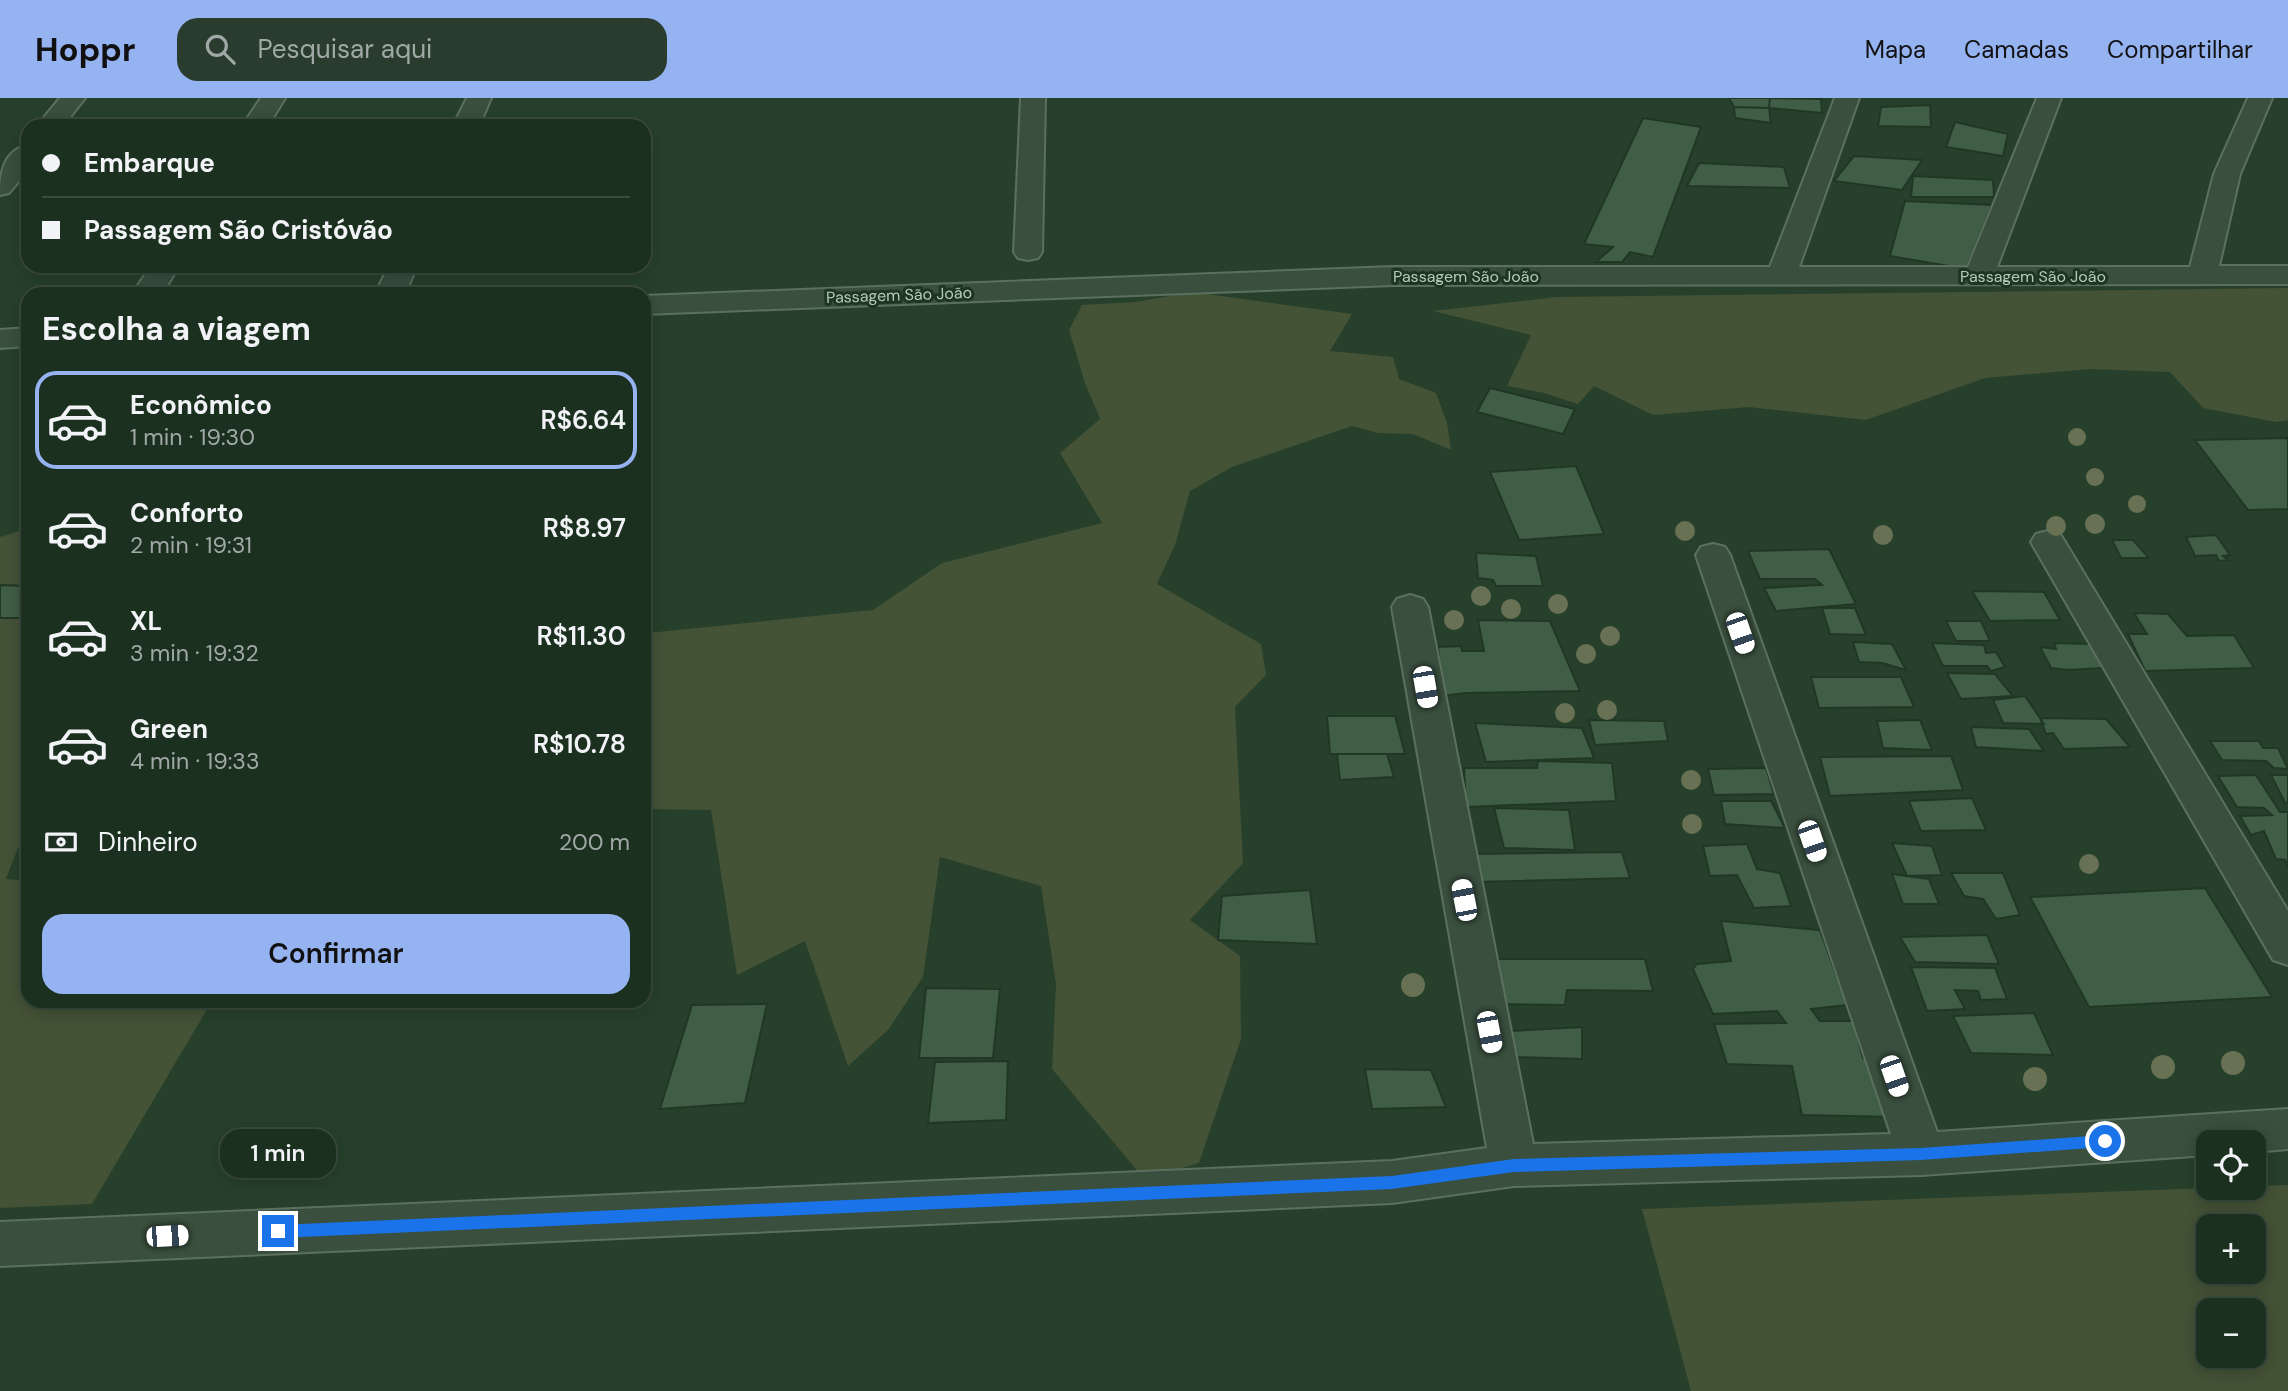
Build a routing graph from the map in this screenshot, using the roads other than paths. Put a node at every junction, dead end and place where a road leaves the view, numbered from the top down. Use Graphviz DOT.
graph roads {
  1 [pos="72,98"];
  2 [pos="273,98"];
  3 [pos="479,98"];
  4 [pos="1033,98"];
  5 [pos="1847,98"];
  6 [pos="2049,98"];
  7 [pos="2260,98"];
  8 [pos="56,119"];
  9 [pos="260,119"];
  10 [pos="469,119"];
  11 [pos="21,162"];
  12 [pos="0,187"];
  13 [pos="1028,252"];
  14 [pos="2288,275"];
  15 [pos="1979,276"];
  16 [pos="1781,277"];
  17 [pos="2202,277"];
  18 [pos="651,305"];
  19 [pos="21,338"];
  20 [pos="0,339"];
  21 [pos="2048,542"];
  22 [pos="1713,555"];
  23 [pos="1410,607"];
  24 [pos="2288,948"];
  25 [pos="2288,1129"];
  26 [pos="1921,1154"];
  27 [pos="1514,1165"];
  28 [pos="0,1244"];
  1 -- 8 [label="street"];
  2 -- 9 [label="street"];
  3 -- 10 [label="street"];
  4 -- 13 [label="street"];
  5 -- 16 [label="street"];
  6 -- 15 [label="street"];
  7 -- 17 [label="street"];
  11 -- 12 [label="street"];
  14 -- 17 [label="street, Passagem São João"];
  15 -- 16 [label="street, Passagem São João"];
  15 -- 17 [label="street, Passagem São João"];
  16 -- 18 [label="street, Passagem São João"];
  19 -- 20 [label="street"];
  21 -- 24 [label="street"];
  22 -- 26 [label="street"];
  23 -- 27 [label="street"];
  25 -- 26 [label="street"];
  26 -- 27 [label="street"];
  27 -- 28 [label="street"];
}
